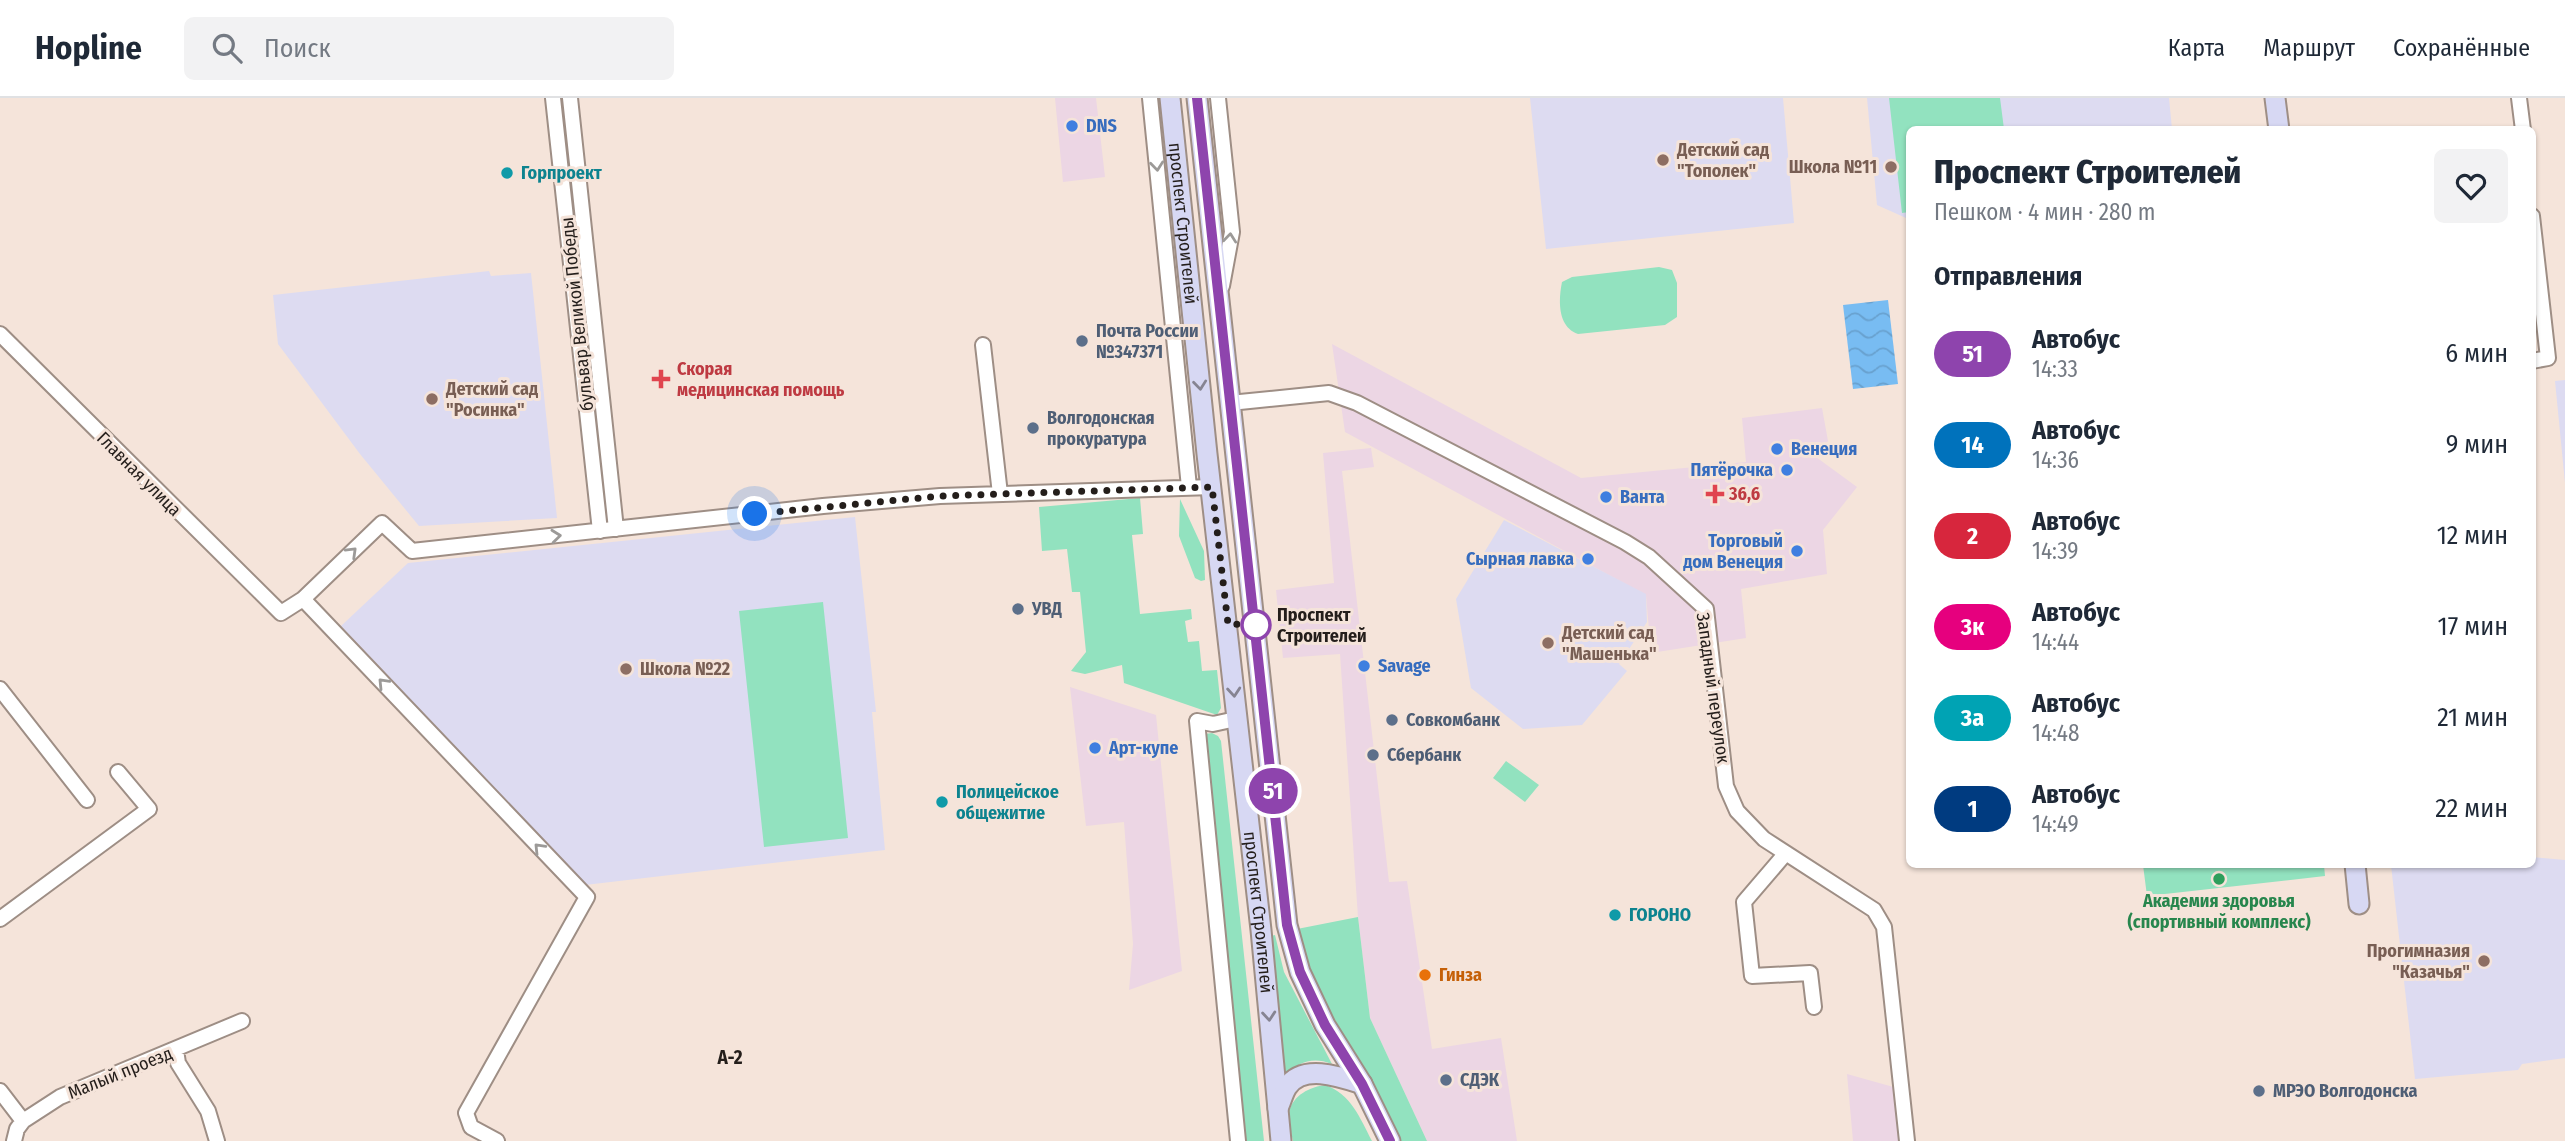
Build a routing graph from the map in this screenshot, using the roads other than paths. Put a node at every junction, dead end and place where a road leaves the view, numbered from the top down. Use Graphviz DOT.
graph roads {
  1 [pos="553,98"];
  2 [pos="570,98"];
  3 [pos="1150,98"];
  4 [pos="1170,98"];
  5 [pos="1197,98"];
  6 [pos="1218,98"];
  7 [pos="2276,98"];
  8 [pos="2519,98"];
  9 [pos="2279,126"];
  10 [pos="2522,126"];
  11 [pos="2536,252"];
  12 [pos="1218,305"];
  13 [pos="0,334"];
  14 [pos="983,345"];
  15 [pos="2536,360"];
  16 [pos="1230,404"];
  17 [pos="1189,487"];
  18 [pos="1212,487"];
  19 [pos="1000,494"];
  20 [pos="616,529"];
  21 [pos="600,531"];
  22 [pos="303,599"];
  23 [pos="0,689"];
  24 [pos="1236,719"];
  25 [pos="118,772"];
  26 [pos="87,800"];
  27 [pos="1786,853"];
  28 [pos="2354,868"];
  29 [pos="2358,904"];
  30 [pos="0,919"];
  31 [pos="1814,1007"];
  32 [pos="242,1021"];
  33 [pos="176,1050"];
  34 [pos="1362,1084"];
  35 [pos="0,1091"];
  36 [pos="1278,1110"];
  37 [pos="23,1121"];
  38 [pos="14,1141"];
  39 [pos="217,1141"];
  40 [pos="497,1141"];
  41 [pos="1238,1141"];
  42 [pos="1281,1141"];
  43 [pos="1390,1141"];
  44 [pos="1907,1141"];
  1 -- 21 [label="street, бульвар Великой Победы"];
  2 -- 20 [label="street, бульвар Великой Победы"];
  3 -- 17 [label="street, one-way"];
  4 -- 18 [label="main road, проспект Строителей, one-way"];
  5 -- 12 [label="main road, проспект Строителей"];
  12 -- 6 [label="street, one-way"];
  7 -- 9 [label="main road"];
  8 -- 10 [label="street"];
  11 -- 15 [label="street"];
  12 -- 16 [label="main road, проспект Строителей"];
  13 -- 22 [label="street, Главная улица"];
  14 -- 19 [label="street"];
  16 -- 27 [label="street, Западный переулок"];
  16 -- 34 [label="main road, проспект Строителей"];
  17 -- 18 [label="street"];
  17 -- 19 [label="street"];
  18 -- 24 [label="main road, проспект Строителей, one-way"];
  19 -- 20 [label="street"];
  20 -- 21 [label="street"];
  22 -- 21 [label="street, one-way"];
  40 -- 22 [label="street, one-way"];
  23 -- 26 [label="street"];
  24 -- 36 [label="main road, проспект Строителей, one-way"];
  24 -- 41 [label="street"];
  25 -- 30 [label="street"];
  27 -- 31 [label="street"];
  27 -- 44 [label="street, Западный переулок"];
  28 -- 29 [label="main road"];
  32 -- 33 [label="street, Малый проезд"];
  33 -- 37 [label="street, Малый проезд"];
  33 -- 39 [label="street"];
  34 -- 36 [label="main road"];
  34 -- 43 [label="main road, проспект Строителей"];
  35 -- 37 [label="street"];
  36 -- 42 [label="main road, проспект Строителей"];
  37 -- 38 [label="street"];
}
